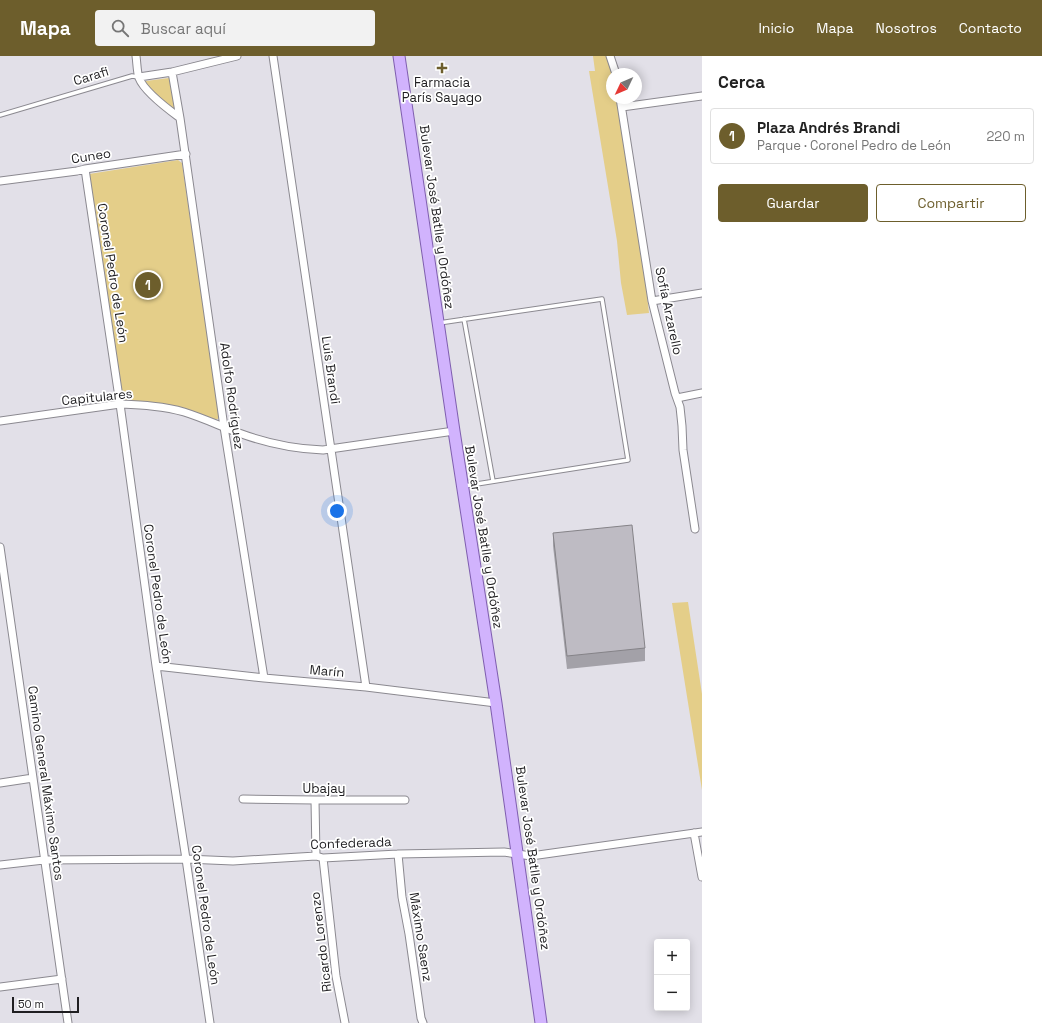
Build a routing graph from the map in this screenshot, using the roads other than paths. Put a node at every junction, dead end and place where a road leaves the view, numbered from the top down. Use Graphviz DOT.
graph roads {
  1 [pos="136,56"];
  2 [pos="237,56"];
  3 [pos="273,56"];
  4 [pos="399,56"];
  5 [pos="610,56"];
  6 [pos="614,68"];
  7 [pos="172,72"];
  8 [pos="139,78"];
  9 [pos="701,99"];
  10 [pos="621,104"];
  11 [pos="622,107"];
  12 [pos="0,115"];
  13 [pos="180,118"];
  14 [pos="186,154"];
  15 [pos="85,169"];
  16 [pos="0,181"];
  17 [pos="702,293"];
  18 [pos="652,301"];
  19 [pos="464,319"];
  20 [pos="438,323"];
  21 [pos="702,393"];
  22 [pos="677,398"];
  23 [pos="120,404"];
  24 [pos="0,421"];
  25 [pos="224,427"];
  26 [pos="454,431"];
  27 [pos="330,449"];
  28 [pos="493,481"];
  29 [pos="462,486"];
  30 [pos="695,529"];
  31 [pos="0,547"];
  32 [pos="156,666"];
  33 [pos="264,678"];
  34 [pos="366,687"];
  35 [pos="496,703"];
  36 [pos="33,778"];
  37 [pos="0,783"];
  38 [pos="243,800"];
  39 [pos="314,800"];
  40 [pos="405,800"];
  41 [pos="702,832"];
  42 [pos="694,833"];
  43 [pos="398,854"];
  44 [pos="518,854"];
  45 [pos="320,857"];
  46 [pos="186,859"];
  47 [pos="44,860"];
  48 [pos="0,865"];
  49 [pos="702,878"];
  50 [pos="62,979"];
  51 [pos="0,987"];
  52 [pos="68,1023"];
  53 [pos="210,1023"];
  54 [pos="345,1023"];
  55 [pos="423,1023"];
  56 [pos="541,1023"];
  1 -- 8 [label="street"];
  2 -- 7 [label="street, Carafi"];
  3 -- 27 [label="street, Luis Brandi"];
  4 -- 20 [label="main road, Bulevar José Batlle y Ordóñez"];
  5 -- 6 [label="street"];
  7 -- 8 [label="street, Carafi"];
  7 -- 13 [label="street, Adolfo Rodríguez"];
  8 -- 12 [label="lane, Carafi"];
  8 -- 13 [label="street"];
  9 -- 11 [label="street"];
  10 -- 11 [label="street, Sofía Arzarello"];
  11 -- 18 [label="street, Sofía Arzarello"];
  13 -- 14 [label="street, Adolfo Rodríguez"];
  14 -- 15 [label="street, Cuneo"];
  14 -- 25 [label="street, Adolfo Rodríguez"];
  15 -- 16 [label="street, Cuneo"];
  15 -- 23 [label="street, Coronel Pedro de León"];
  17 -- 18 [label="street"];
  18 -- 22 [label="street, Sofía Arzarello"];
  19 -- 20 [label="lane"];
  19 -- 28 [label="lane"];
  19 -- 28 [label="lane"];
  20 -- 26 [label="main road, Bulevar José Batlle y Ordóñez"];
  21 -- 22 [label="street"];
  22 -- 30 [label="street, Sofía Arzarello"];
  23 -- 24 [label="street, Capitulares"];
  23 -- 25 [label="street, Capitulares"];
  23 -- 32 [label="street, Coronel Pedro de León"];
  25 -- 27 [label="street, Capitulares"];
  25 -- 33 [label="street, Adolfo Rodríguez"];
  26 -- 27 [label="street, Capitulares"];
  26 -- 29 [label="main road, Bulevar José Batlle y Ordóñez"];
  27 -- 34 [label="street, Luis Brandi"];
  28 -- 29 [label="lane"];
  29 -- 35 [label="main road, Bulevar José Batlle y Ordóñez"];
  31 -- 36 [label="street, Camino General Máximo Santos"];
  32 -- 33 [label="street, Marín"];
  32 -- 46 [label="street, Coronel Pedro de León"];
  33 -- 34 [label="street, Marín"];
  34 -- 35 [label="street, Marín"];
  35 -- 44 [label="main road, Bulevar José Batlle y Ordóñez"];
  36 -- 37 [label="street"];
  36 -- 47 [label="street, Camino General Máximo Santos"];
  38 -- 39 [label="street, Ubajay"];
  39 -- 40 [label="street, Ubajay"];
  39 -- 45 [label="street, Ricardo Lorenzo"];
  41 -- 42 [label="street, Confederada"];
  42 -- 44 [label="street, Confederada"];
  42 -- 49 [label="street"];
  43 -- 44 [label="street, Confederada"];
  43 -- 45 [label="street, Confederada"];
  43 -- 55 [label="street, Máximo Saenz"];
  44 -- 56 [label="main road, Bulevar José Batlle y Ordóñez"];
  45 -- 46 [label="street, Confederada"];
  45 -- 54 [label="street, Ricardo Lorenzo"];
  46 -- 47 [label="street, Confederada"];
  46 -- 53 [label="street, Coronel Pedro de León"];
  47 -- 48 [label="street, Confederada"];
  47 -- 50 [label="street, Camino General Máximo Santos"];
  50 -- 51 [label="street"];
  50 -- 52 [label="street, Camino General Máximo Santos"];
}
